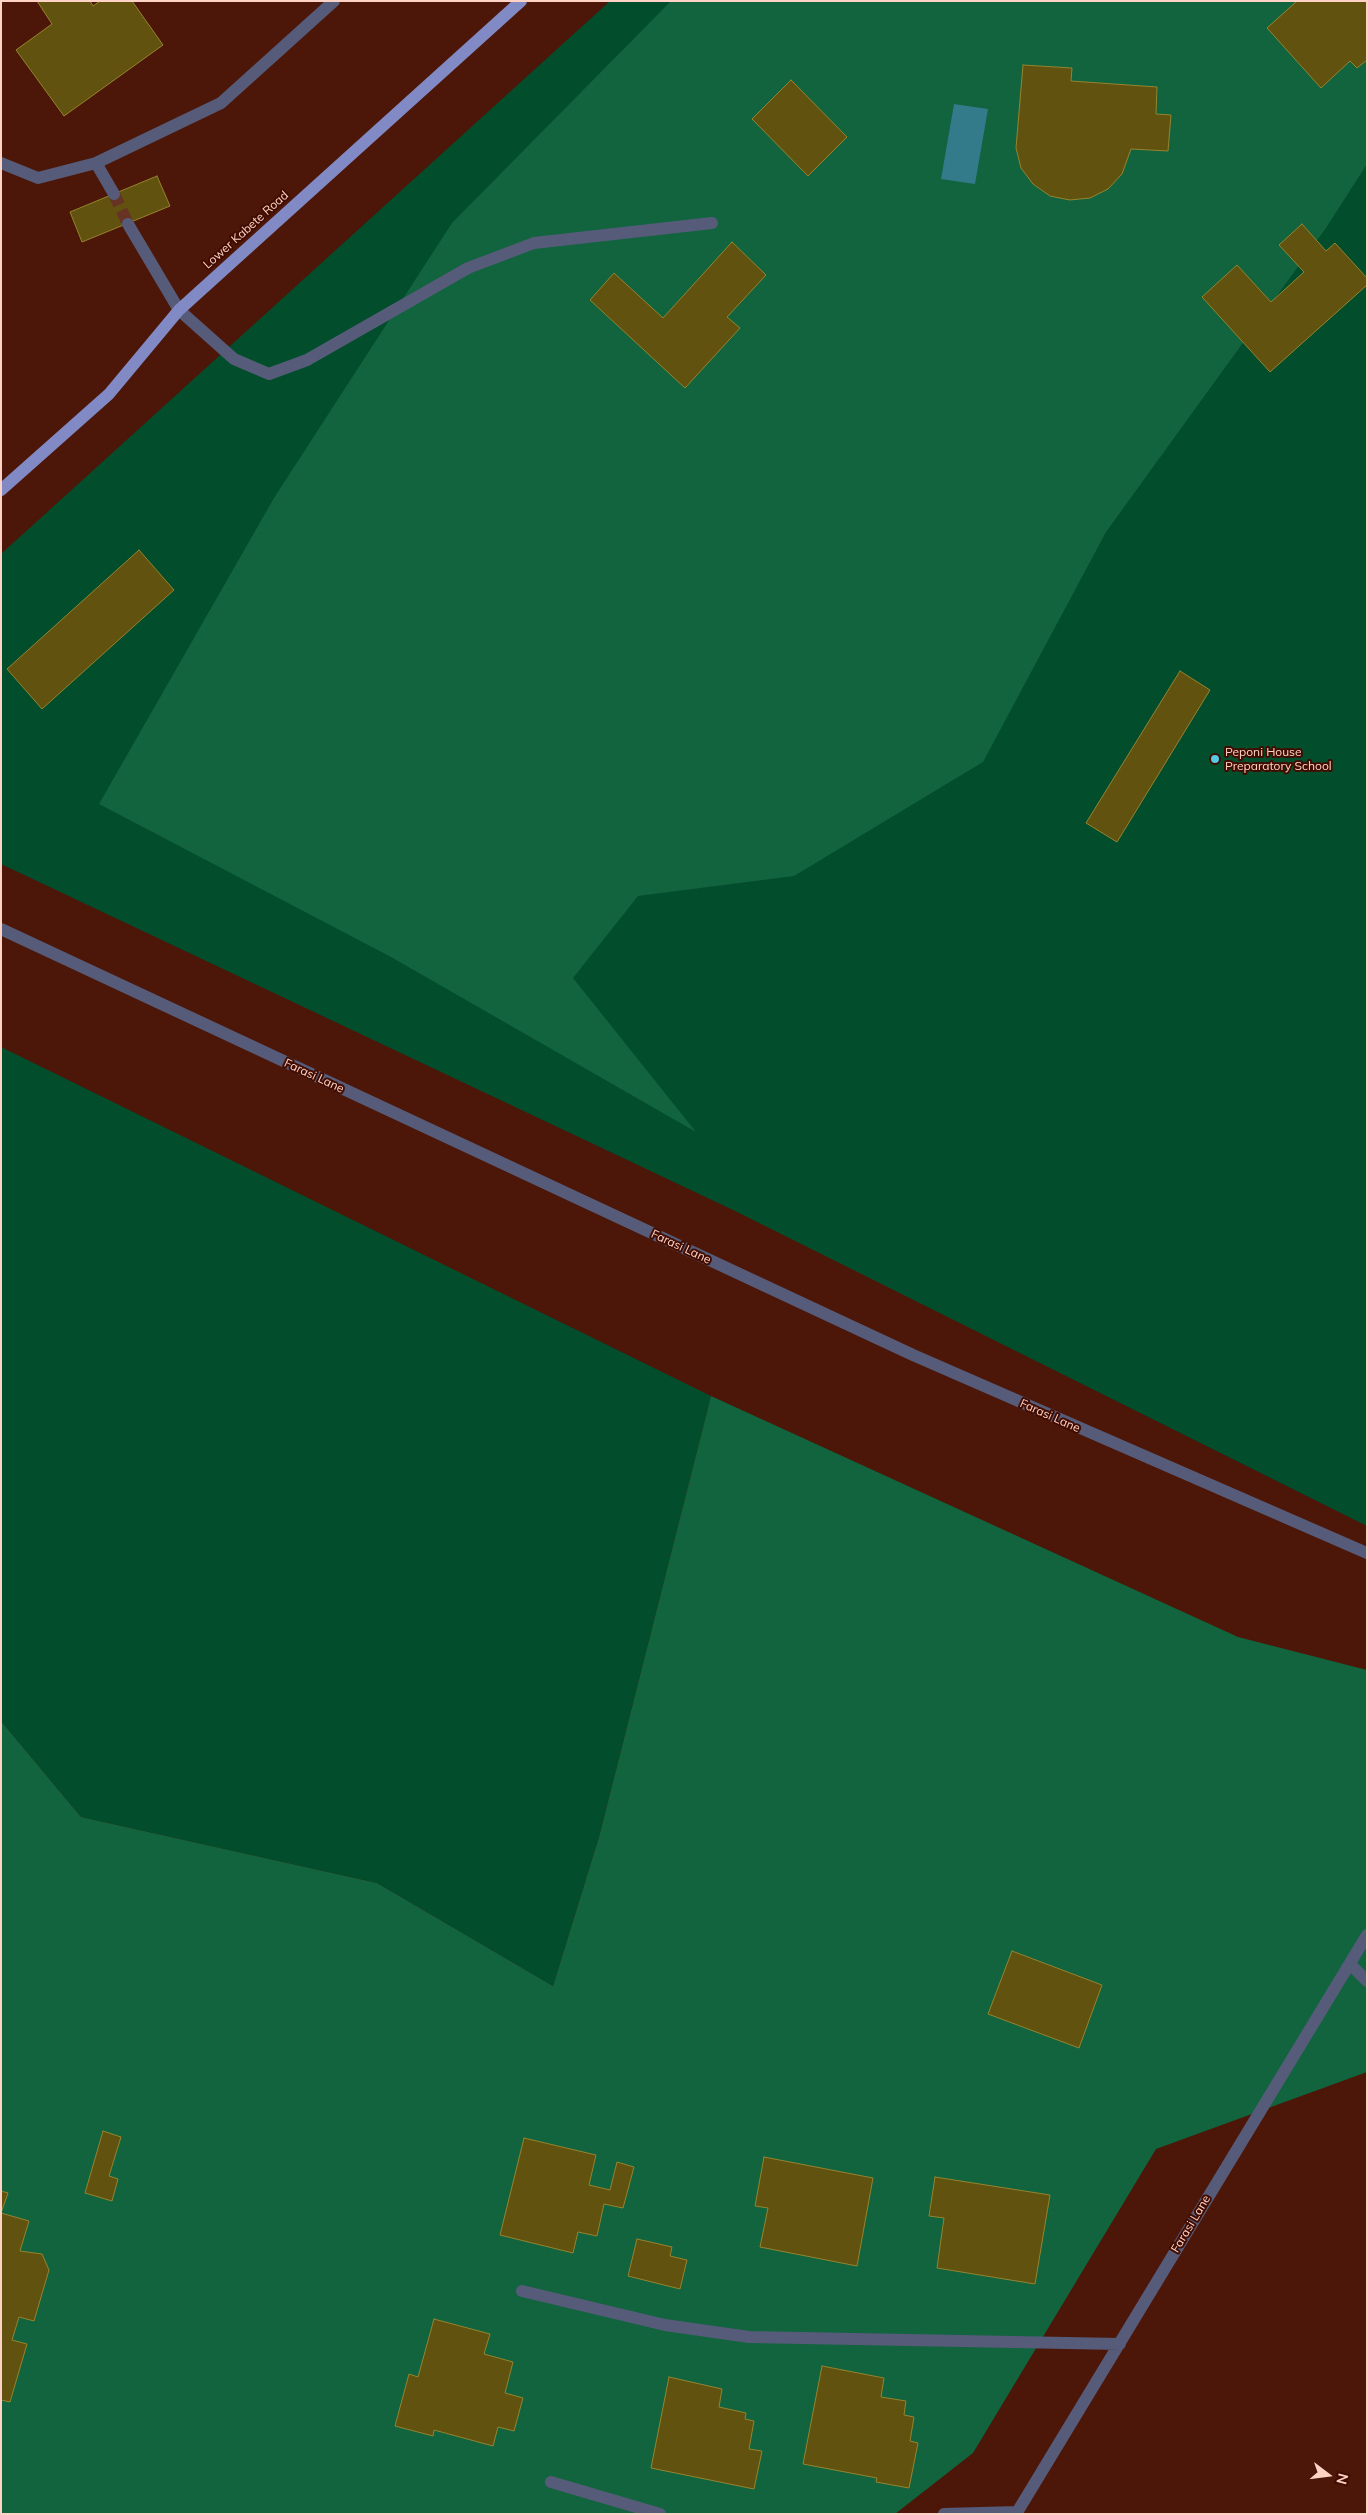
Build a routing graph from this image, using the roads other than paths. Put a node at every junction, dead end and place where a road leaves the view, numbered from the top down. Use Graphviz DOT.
graph roads {
  1 [pos="334,1"];
  2 [pos="521,1"];
  3 [pos="1,163"];
  4 [pos="96,163"];
  5 [pos="114,194"];
  6 [pos="712,223"];
  7 [pos="128,224"];
  8 [pos="179,310"];
  9 [pos="1,490"];
  10 [pos="1,929"];
  11 [pos="1367,1553"];
  12 [pos="1367,1936"];
  13 [pos="1350,1964"];
  14 [pos="1367,1981"];
  15 [pos="522,2291"];
  16 [pos="1120,2344"];
  17 [pos="551,2482"];
  18 [pos="1016,2513"];
  19 [pos="660,2514"];
  20 [pos="944,2514"];
  1 -- 4 [label="street"];
  2 -- 8 [label="main road, Lower Kabete Road"];
  3 -- 4 [label="street"];
  4 -- 5 [label="street"];
  6 -- 8 [label="street"];
  7 -- 8 [label="street"];
  8 -- 9 [label="main road, Lower Kabete Road"];
  10 -- 11 [label="street, Farasi Lane"];
  12 -- 13 [label="street, Farasi Lane"];
  13 -- 14 [label="street"];
  13 -- 16 [label="street, Farasi Lane"];
  15 -- 16 [label="street"];
  16 -- 18 [label="street, Farasi Lane"];
  17 -- 19 [label="street"];
  18 -- 20 [label="street"];
}
